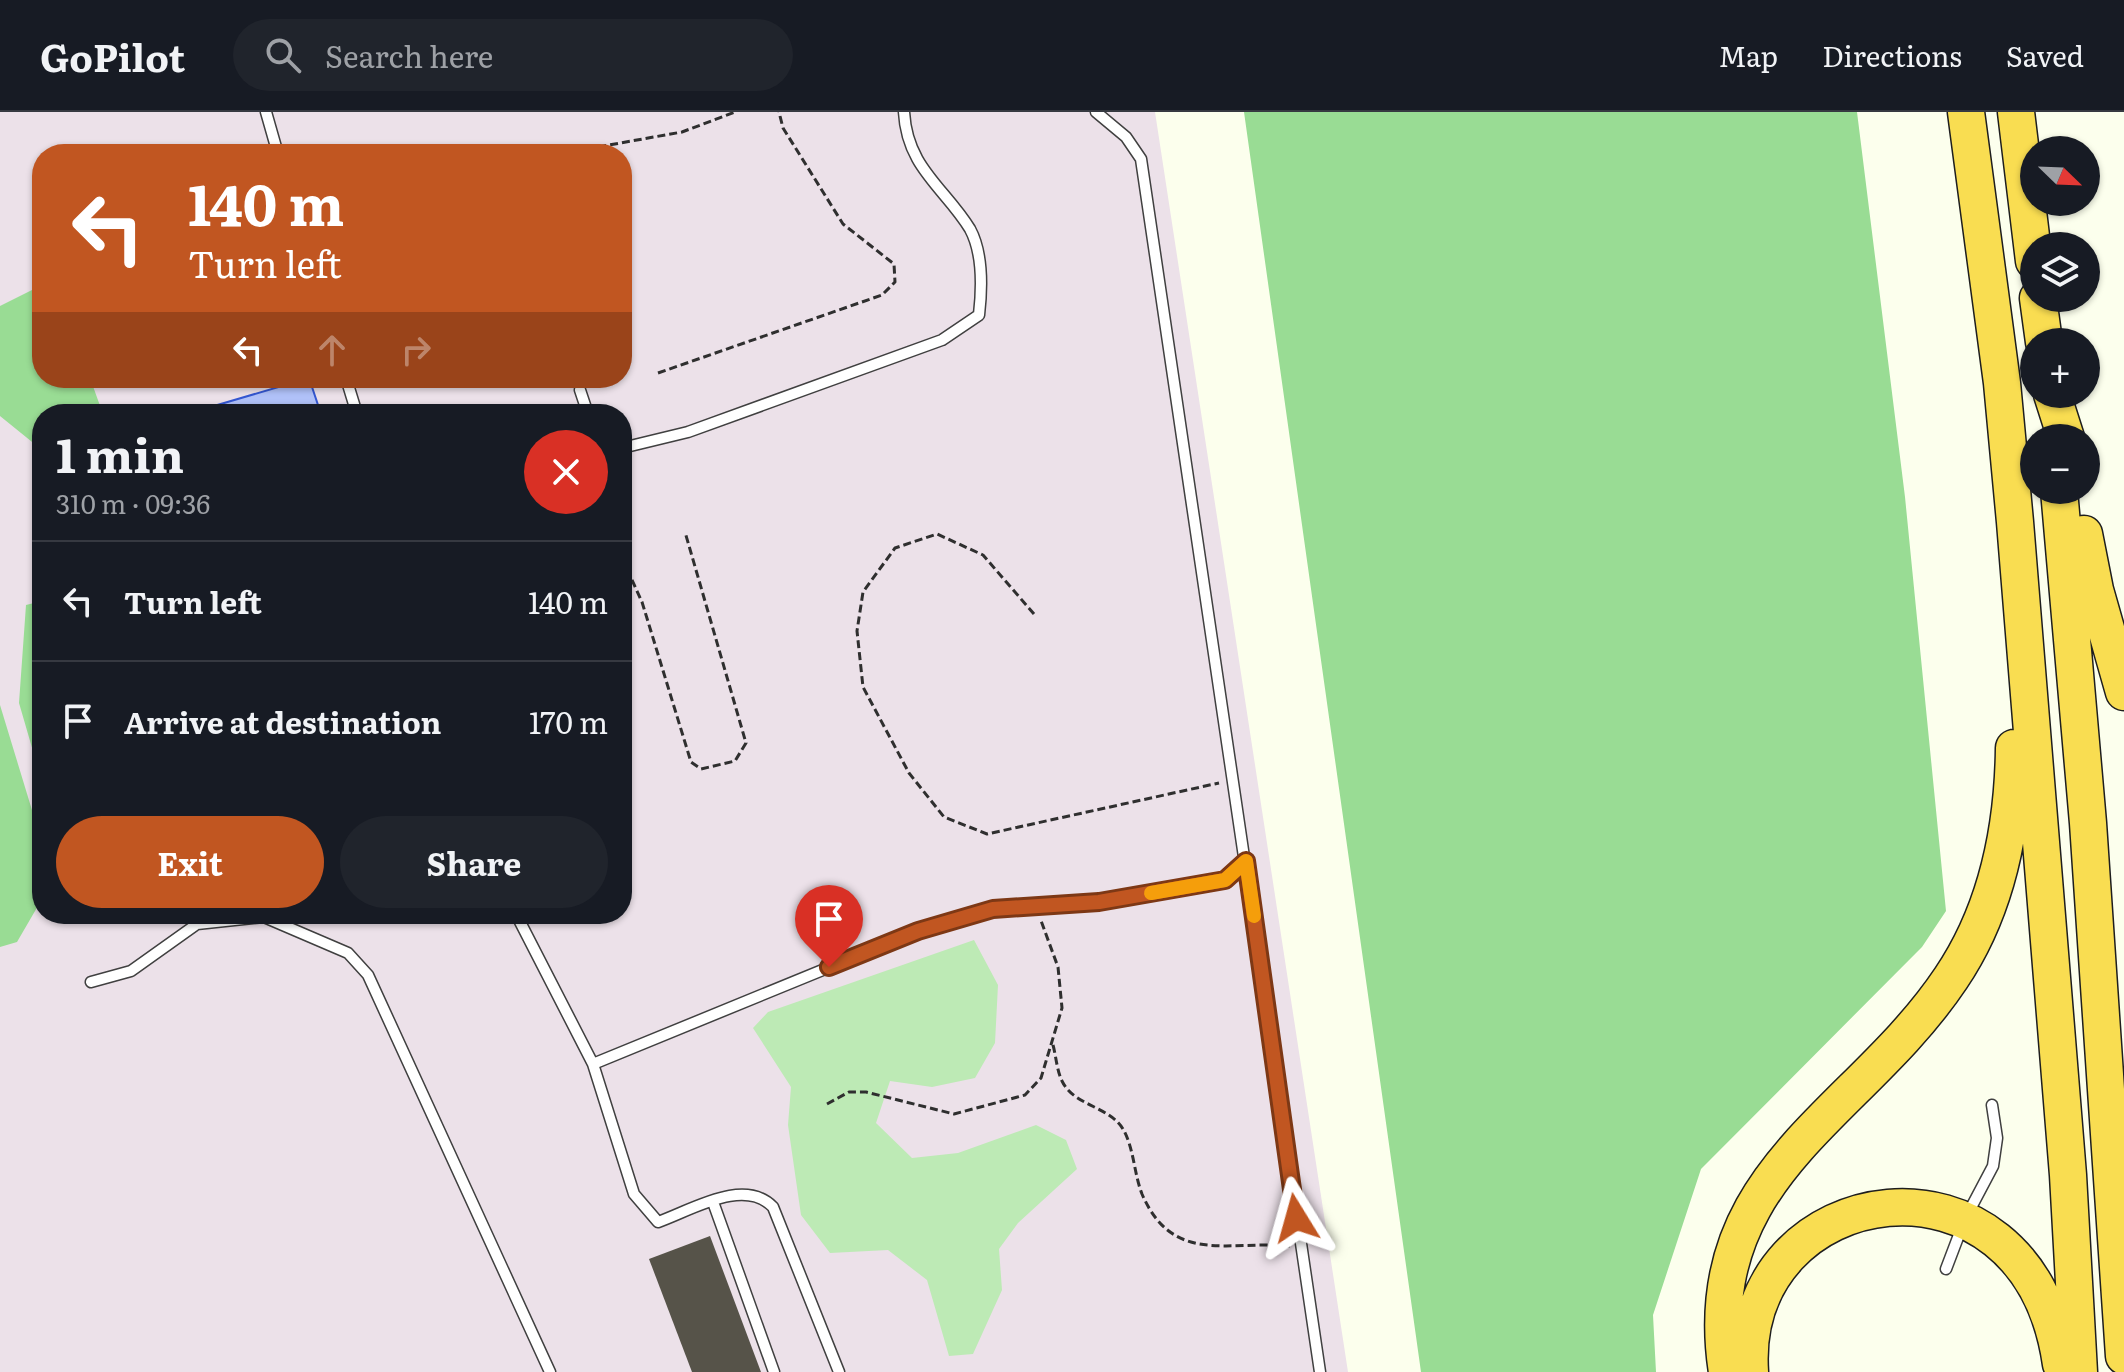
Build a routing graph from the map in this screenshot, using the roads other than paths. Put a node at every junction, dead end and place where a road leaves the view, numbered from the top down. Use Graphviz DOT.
graph roads {
  1 [pos="266,112"];
  2 [pos="904,112"];
  3 [pos="1096,112"];
  4 [pos="1966,112"];
  5 [pos="2016,112"];
  6 [pos="275,144"];
  7 [pos="2030,232"];
  8 [pos="580,390"];
  9 [pos="585,404"];
  10 [pos="632,446"];
  11 [pos="2060,504"];
  12 [pos="2080,504"];
  13 [pos="2015,522"];
  14 [pos="2124,692"];
  15 [pos="1246,861"];
  16 [pos="197,924"];
  17 [pos="280,924"];
  18 [pos="521,924"];
  19 [pos="91,982"];
  20 [pos="593,1064"];
  21 [pos="1992,1105"];
  22 [pos="713,1202"];
  23 [pos="1965,1219"];
  24 [pos="1946,1269"];
  25 [pos="2124,1344"];
  26 [pos="2124,1356"];
  27 [pos="550,1372"];
  28 [pos="774,1372"];
  29 [pos="839,1372"];
  30 [pos="1320,1372"];
  31 [pos="1727,1372"];
  32 [pos="1750,1372"];
  33 [pos="2062,1372"];
  34 [pos="2079,1372"];
  1 -- 6 [label="lane"];
  2 -- 10 [label="lane"];
  3 -- 15 [label="lane"];
  4 -- 13 [label="highway"];
  5 -- 7 [label="highway"];
  8 -- 9 [label="lane"];
  11 -- 25 [label="highway"];
  12 -- 14 [label="highway"];
  13 -- 31 [label="highway"];
  13 -- 34 [label="highway"];
  15 -- 20 [label="lane"];
  15 -- 30 [label="lane"];
  16 -- 19 [label="lane"];
  17 -- 27 [label="lane"];
  18 -- 20 [label="lane"];
  20 -- 22 [label="lane"];
  21 -- 23 [label="lane"];
  22 -- 28 [label="lane"];
  22 -- 29 [label="lane"];
  23 -- 24 [label="lane"];
  23 -- 32 [label="highway"];
  23 -- 33 [label="highway"];
  25 -- 26 [label="highway"];
}
